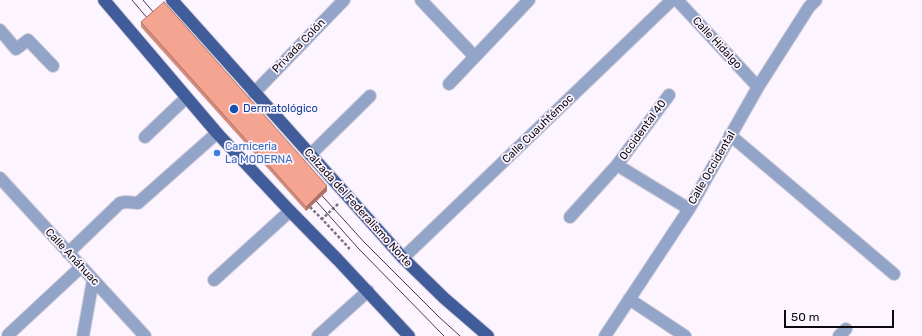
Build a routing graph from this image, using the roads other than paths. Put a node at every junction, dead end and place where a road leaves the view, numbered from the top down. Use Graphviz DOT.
graph roads {
  1 [pos="104,0"];
  2 [pos="172,0"];
  3 [pos="344,0"];
  4 [pos="421,0"];
  5 [pos="529,0"];
  6 [pos="672,0"];
  7 [pos="676,0"];
  8 [pos="816,0"];
  9 [pos="0,30"];
  10 [pos="475,57"];
  11 [pos="53,66"];
  12 [pos="449,84"];
  13 [pos="758,87"];
  14 [pos="254,93"];
  15 [pos="669,95"];
  16 [pos="370,96"];
  17 [pos="186,98"];
  18 [pos="217,133"];
  19 [pos="730,135"];
  20 [pos="145,137"];
  21 [pos="310,155"];
  22 [pos="617,165"];
  23 [pos="0,178"];
  24 [pos="689,209"];
  25 [pos="290,211"];
  26 [pos="570,217"];
  27 [pos="68,253"];
  28 [pos="403,258"];
  29 [pos="81,267"];
  30 [pos="894,274"];
  31 [pos="93,280"];
  32 [pos="214,280"];
  33 [pos="368,291"];
  34 [pos="629,299"];
  35 [pos="8,335"];
  36 [pos="83,336"];
  37 [pos="145,336"];
  38 [pos="318,336"];
  39 [pos="409,336"];
  40 [pos="488,336"];
  41 [pos="605,336"];
  42 [pos="685,336"];
  1 -- 17 [label="main road"];
  2 -- 14 [label="main road, Calzada del Federalismo Norte"];
  3 -- 14 [label="street, Privada Colón"];
  4 -- 10 [label="street"];
  5 -- 10 [label="street"];
  6 -- 28 [label="street, Calle Cuauhtémoc"];
  7 -- 13 [label="street, Calle Hidalgo"];
  8 -- 13 [label="street, Calle Occidental"];
  9 -- 11 [label="street"];
  10 -- 12 [label="street"];
  13 -- 19 [label="street, Calle Occidental"];
  14 -- 21 [label="main road, Calzada del Federalismo Norte"];
  15 -- 22 [label="street, Occidental 40"];
  16 -- 21 [label="street"];
  17 -- 18 [label="main road"];
  17 -- 20 [label="street"];
  18 -- 25 [label="main road"];
  18 -- 27 [label="street"];
  19 -- 24 [label="street, Calle Occidental"];
  19 -- 30 [label="street"];
  21 -- 28 [label="main road, Calzada del Federalismo Norte"];
  22 -- 24 [label="street, Occidental 40"];
  22 -- 26 [label="street, Occidental 40"];
  23 -- 27 [label="street, Calle Anáhuac"];
  24 -- 34 [label="street, Calle Occidental"];
  25 -- 32 [label="street"];
  25 -- 33 [label="main road"];
  27 -- 29 [label="street, Calle Anáhuac"];
  28 -- 40 [label="main road, Calzada del Federalismo Norte"];
  29 -- 31 [label="street, Calle Anáhuac"];
  29 -- 35 [label="street"];
  31 -- 36 [label="street"];
  31 -- 37 [label="street, Calle Anáhuac"];
  33 -- 38 [label="street"];
  33 -- 39 [label="main road"];
  34 -- 41 [label="street, Calle Occidental"];
  34 -- 42 [label="street"];
}
